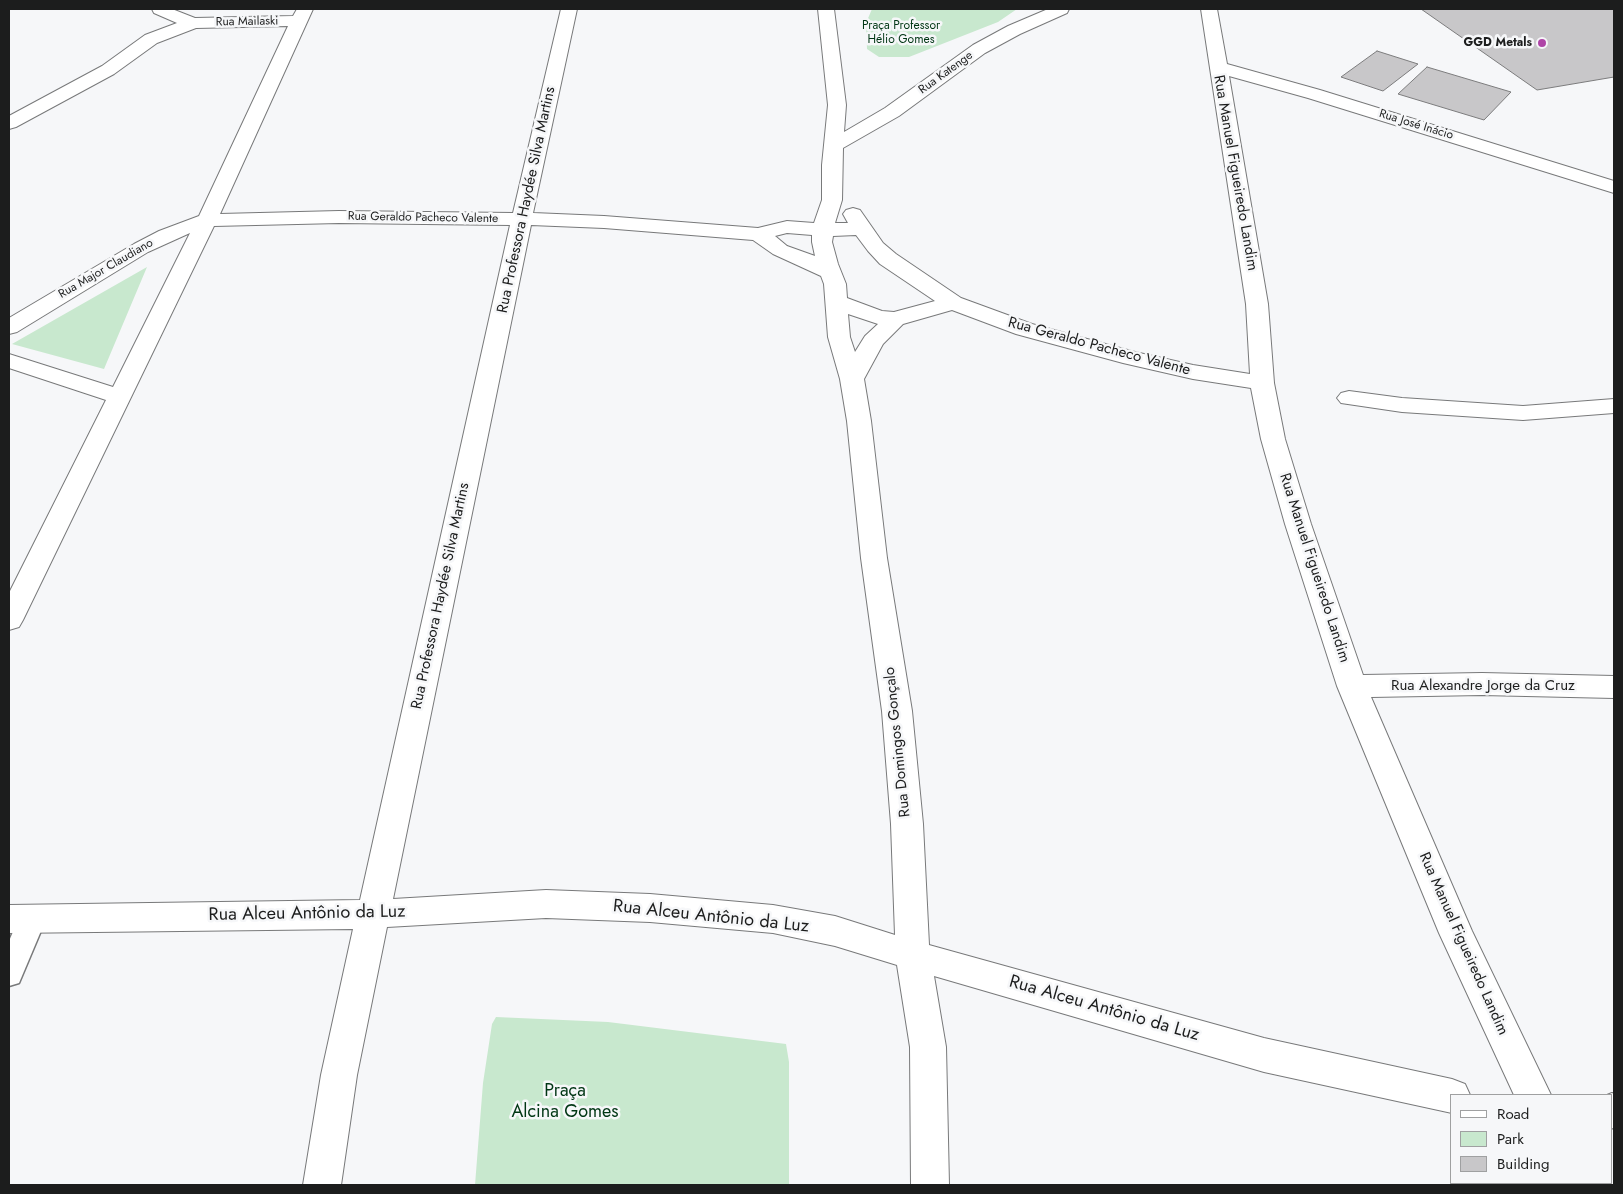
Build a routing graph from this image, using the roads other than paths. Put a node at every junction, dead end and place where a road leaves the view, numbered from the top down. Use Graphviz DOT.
graph roads {
  1 [pos="569,9"];
  2 [pos="826,9"];
  3 [pos="1062,9"];
  4 [pos="1209,9"];
  5 [pos="153,15"];
  6 [pos="302,15"];
  7 [pos="194,23"];
  8 [pos="132,52"];
  9 [pos="1218,67"];
  10 [pos="9,123"];
  11 [pos="834,145"];
  12 [pos="1614,187"];
  13 [pos="832,200"];
  14 [pos="207,220"];
  15 [pos="522,220"];
  16 [pos="863,228"];
  17 [pos="823,230"];
  18 [pos="758,234"];
  19 [pos="830,272"];
  20 [pos="837,302"];
  21 [pos="953,303"];
  22 [pos="895,319"];
  23 [pos="9,327"];
  24 [pos="9,361"];
  25 [pos="852,379"];
  26 [pos="1262,383"];
  27 [pos="118,396"];
  28 [pos="1348,398"];
  29 [pos="1614,406"];
  30 [pos="9,620"];
  31 [pos="1352,686"];
  32 [pos="1614,687"];
  33 [pos="373,914"];
  34 [pos="21,919"];
  35 [pos="912,955"];
  36 [pos="9,974"];
  37 [pos="1533,1094"];
  38 [pos="1450,1096"];
  39 [pos="322,1185"];
  40 [pos="930,1185"];
  1 -- 15 [label="street, Rua Professora Haydée Silva Martins"];
  2 -- 11 [label="street, Rua Domingos Gonçalo"];
  3 -- 11 [label="street, Rua Katenge"];
  4 -- 9 [label="street, Rua Manuel Figueiredo Landim"];
  5 -- 7 [label="street, Rua Mailaski"];
  5 -- 8 [label="street"];
  6 -- 7 [label="street, Rua Mailaski"];
  6 -- 14 [label="street"];
  7 -- 8 [label="street, Rua Mailaski"];
  8 -- 10 [label="street, Rua Mailaski"];
  9 -- 12 [label="street, Rua José Inácio"];
  9 -- 26 [label="street, Rua Manuel Figueiredo Landim"];
  11 -- 13 [label="street, Rua Domingos Gonçalo"];
  13 -- 16 [label="street"];
  13 -- 17 [label="street, Rua Domingos Gonçalo"];
  14 -- 15 [label="street, Rua Geraldo Pacheco Valente"];
  14 -- 23 [label="street, Rua Major Claudiano"];
  14 -- 27 [label="street"];
  15 -- 18 [label="street, Rua Geraldo Pacheco Valente"];
  15 -- 33 [label="street, Rua Professora Haydée Silva Martins"];
  16 -- 17 [label="street, Rua Geraldo Pacheco Valente"];
  16 -- 21 [label="street"];
  17 -- 18 [label="street, Rua Geraldo Pacheco Valente"];
  17 -- 19 [label="street, Rua Domingos Gonçalo"];
  18 -- 19 [label="street"];
  19 -- 20 [label="street, Rua Domingos Gonçalo"];
  20 -- 22 [label="street"];
  20 -- 25 [label="street, Rua Domingos Gonçalo"];
  21 -- 22 [label="street"];
  21 -- 26 [label="street, Rua Geraldo Pacheco Valente"];
  22 -- 25 [label="street"];
  24 -- 27 [label="street"];
  25 -- 35 [label="street, Rua Domingos Gonçalo"];
  26 -- 31 [label="street, Rua Manuel Figueiredo Landim"];
  27 -- 30 [label="street"];
  28 -- 29 [label="street"];
  31 -- 32 [label="street, Rua Alexandre Jorge da Cruz"];
  31 -- 37 [label="street, Rua Manuel Figueiredo Landim"];
  33 -- 34 [label="street, Rua Alceu Antônio da Luz"];
  33 -- 35 [label="street, Rua Alceu Antônio da Luz"];
  33 -- 39 [label="street, Rua Professora Haydée Silva Martins"];
  34 -- 36 [label="lane"];
  35 -- 38 [label="street, Rua Alceu Antônio da Luz"];
  35 -- 40 [label="street, Rua Domingos Gonçalo"];
}
